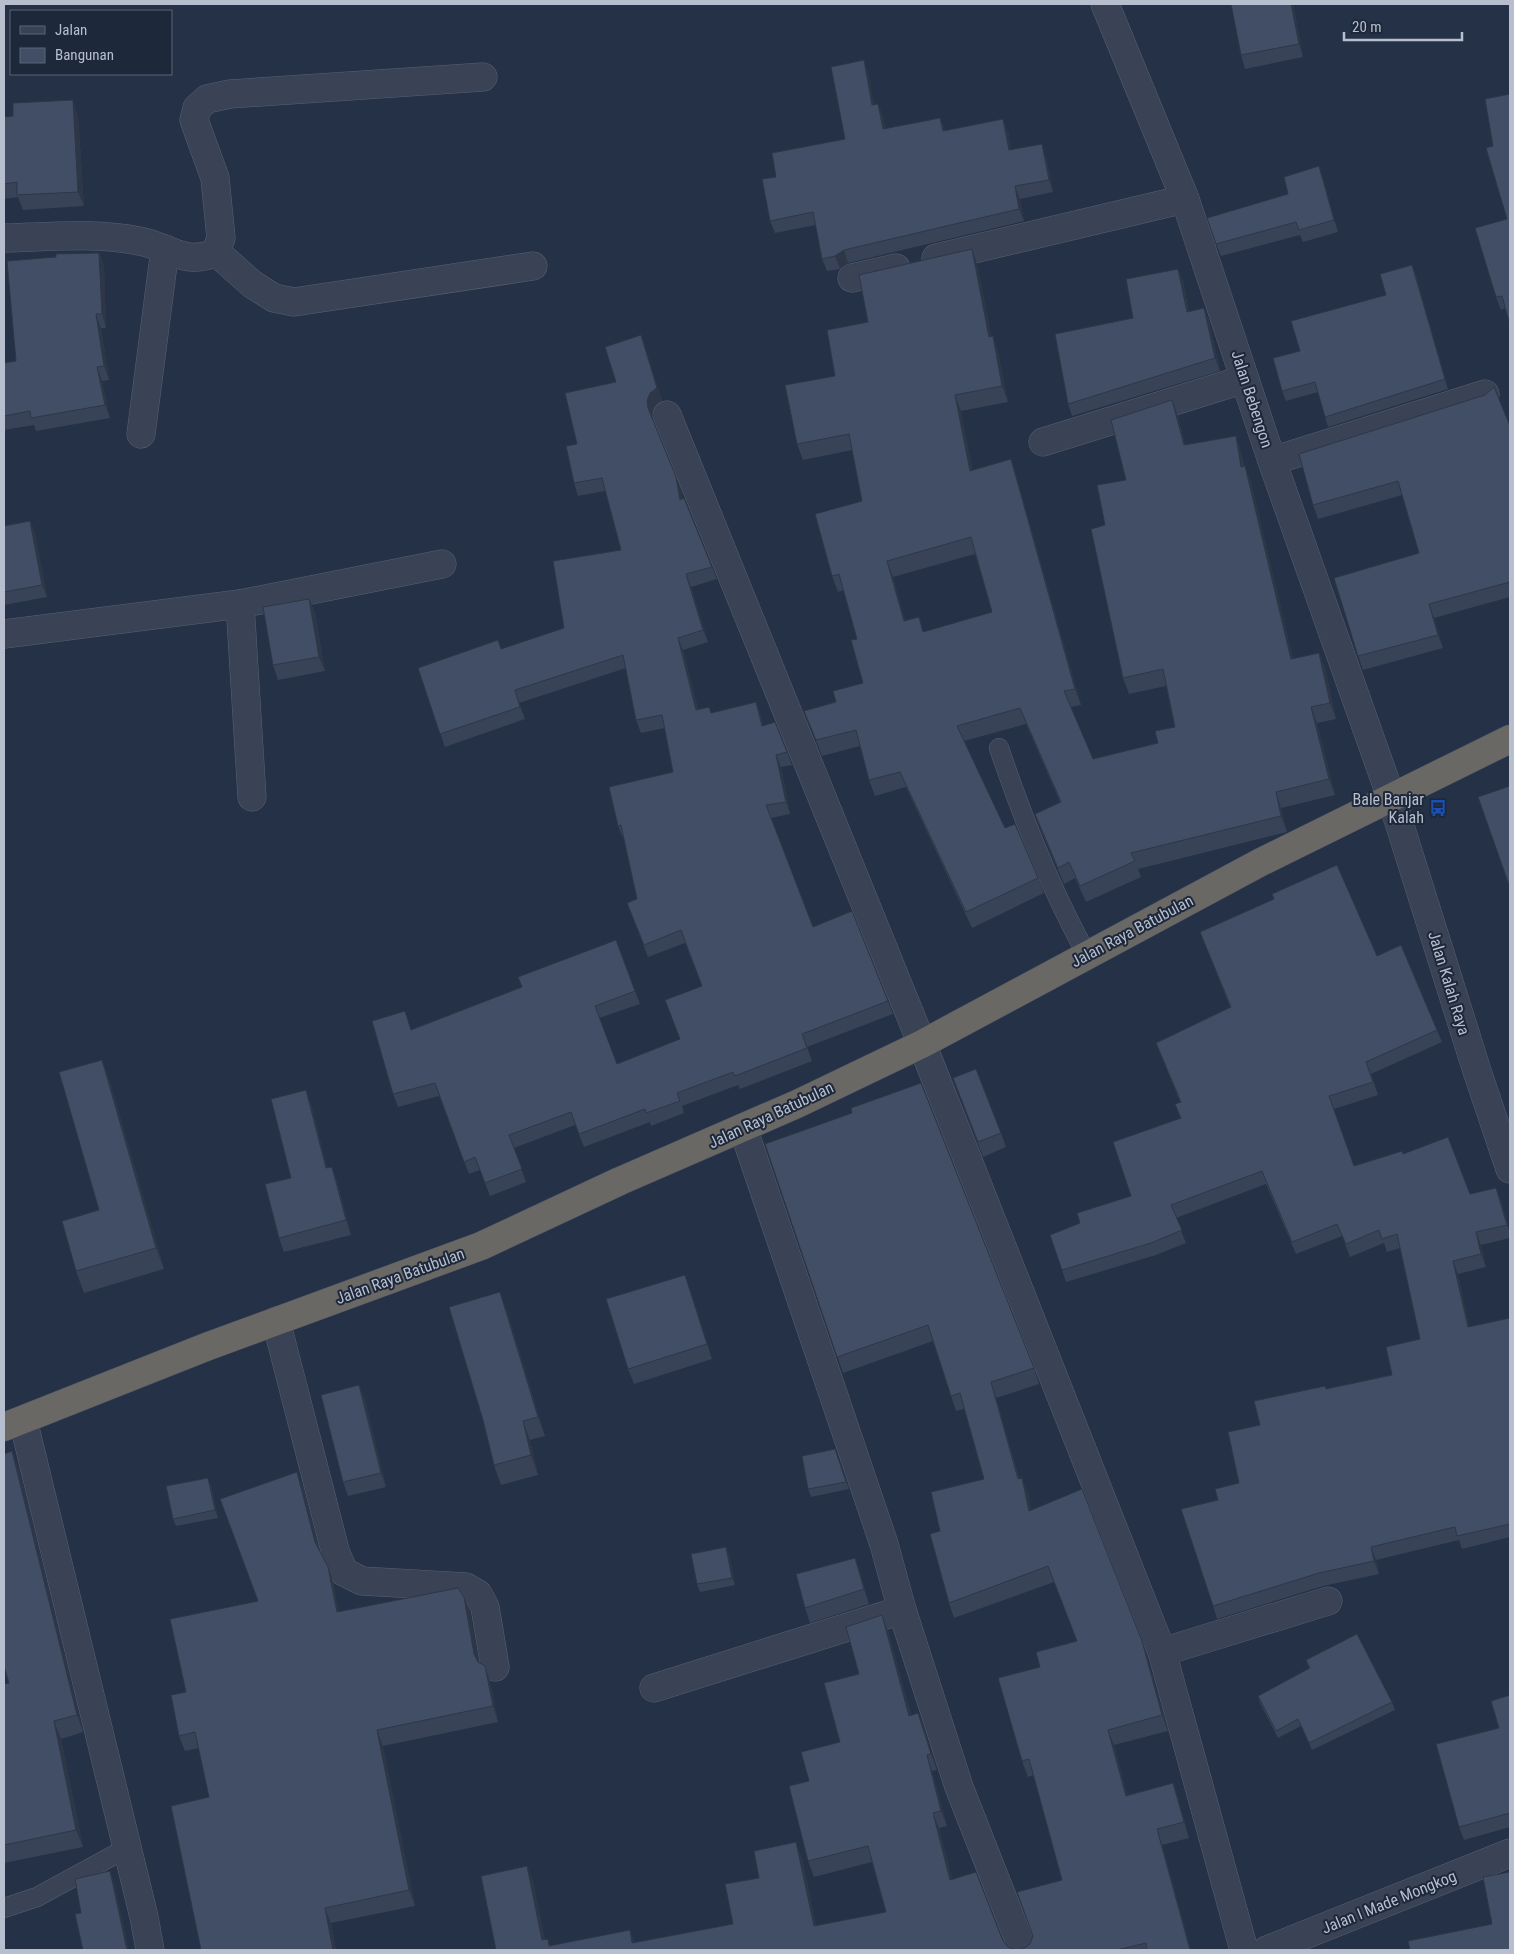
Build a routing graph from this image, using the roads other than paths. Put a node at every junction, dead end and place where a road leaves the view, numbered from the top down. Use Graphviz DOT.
graph roads {
  1 [pos="1105,4"];
  2 [pos="484,77"];
  3 [pos="1185,199"];
  4 [pos="4,238"];
  5 [pos="165,249"];
  6 [pos="216,252"];
  7 [pos="533,266"];
  8 [pos="852,278"];
  9 [pos="1245,379"];
  10 [pos="1485,394"];
  11 [pos="667,415"];
  12 [pos="141,434"];
  13 [pos="1043,442"];
  14 [pos="1272,461"];
  15 [pos="442,564"];
  16 [pos="240,604"];
  17 [pos="4,634"];
  18 [pos="1510,739"];
  19 [pos="999,748"];
  20 [pos="252,797"];
  21 [pos="1391,797"];
  22 [pos="1087,955"];
  23 [pos="922,1044"];
  24 [pos="743,1128"];
  25 [pos="1510,1169"];
  26 [pos="276,1321"];
  27 [pos="13,1423"];
  28 [pos="1328,1601"];
  29 [pos="902,1610"];
  30 [pos="1162,1652"];
  31 [pos="495,1667"];
  32 [pos="654,1688"];
  33 [pos="127,1848"];
  34 [pos="1510,1853"];
  35 [pos="4,1908"];
  36 [pos="150,1950"];
  37 [pos="1023,1950"];
  38 [pos="1244,1950"];
  39 [pos="1267,1950"];
  1 -- 3 [label="street, Jalan Bebengon"];
  2 -- 6 [label="street"];
  3 -- 8 [label="street"];
  3 -- 9 [label="street, Jalan Bebengon"];
  4 -- 5 [label="street"];
  5 -- 6 [label="street"];
  5 -- 12 [label="street"];
  6 -- 7 [label="street"];
  9 -- 13 [label="street"];
  9 -- 14 [label="street, Jalan Bebengon"];
  10 -- 14 [label="street"];
  11 -- 23 [label="street"];
  14 -- 21 [label="street, Jalan Bebengon"];
  15 -- 16 [label="street"];
  16 -- 17 [label="street"];
  16 -- 20 [label="street"];
  18 -- 21 [label="highway, Jalan Raya Batubulan"];
  19 -- 22 [label="lane"];
  21 -- 22 [label="highway, Jalan Raya Batubulan"];
  21 -- 25 [label="street, Jalan Kalah Raya"];
  22 -- 23 [label="highway, Jalan Raya Batubulan"];
  23 -- 24 [label="highway, Jalan Raya Batubulan"];
  23 -- 30 [label="street"];
  24 -- 26 [label="highway, Jalan Raya Batubulan"];
  24 -- 29 [label="street"];
  26 -- 27 [label="highway, Jalan Raya Batubulan"];
  26 -- 31 [label="street"];
  27 -- 33 [label="street"];
  28 -- 30 [label="street"];
  29 -- 32 [label="street"];
  29 -- 37 [label="street"];
  30 -- 38 [label="street"];
  33 -- 35 [label="lane"];
  33 -- 36 [label="street"];
  34 -- 39 [label="street, Jalan I Made Mongkog"];
}
